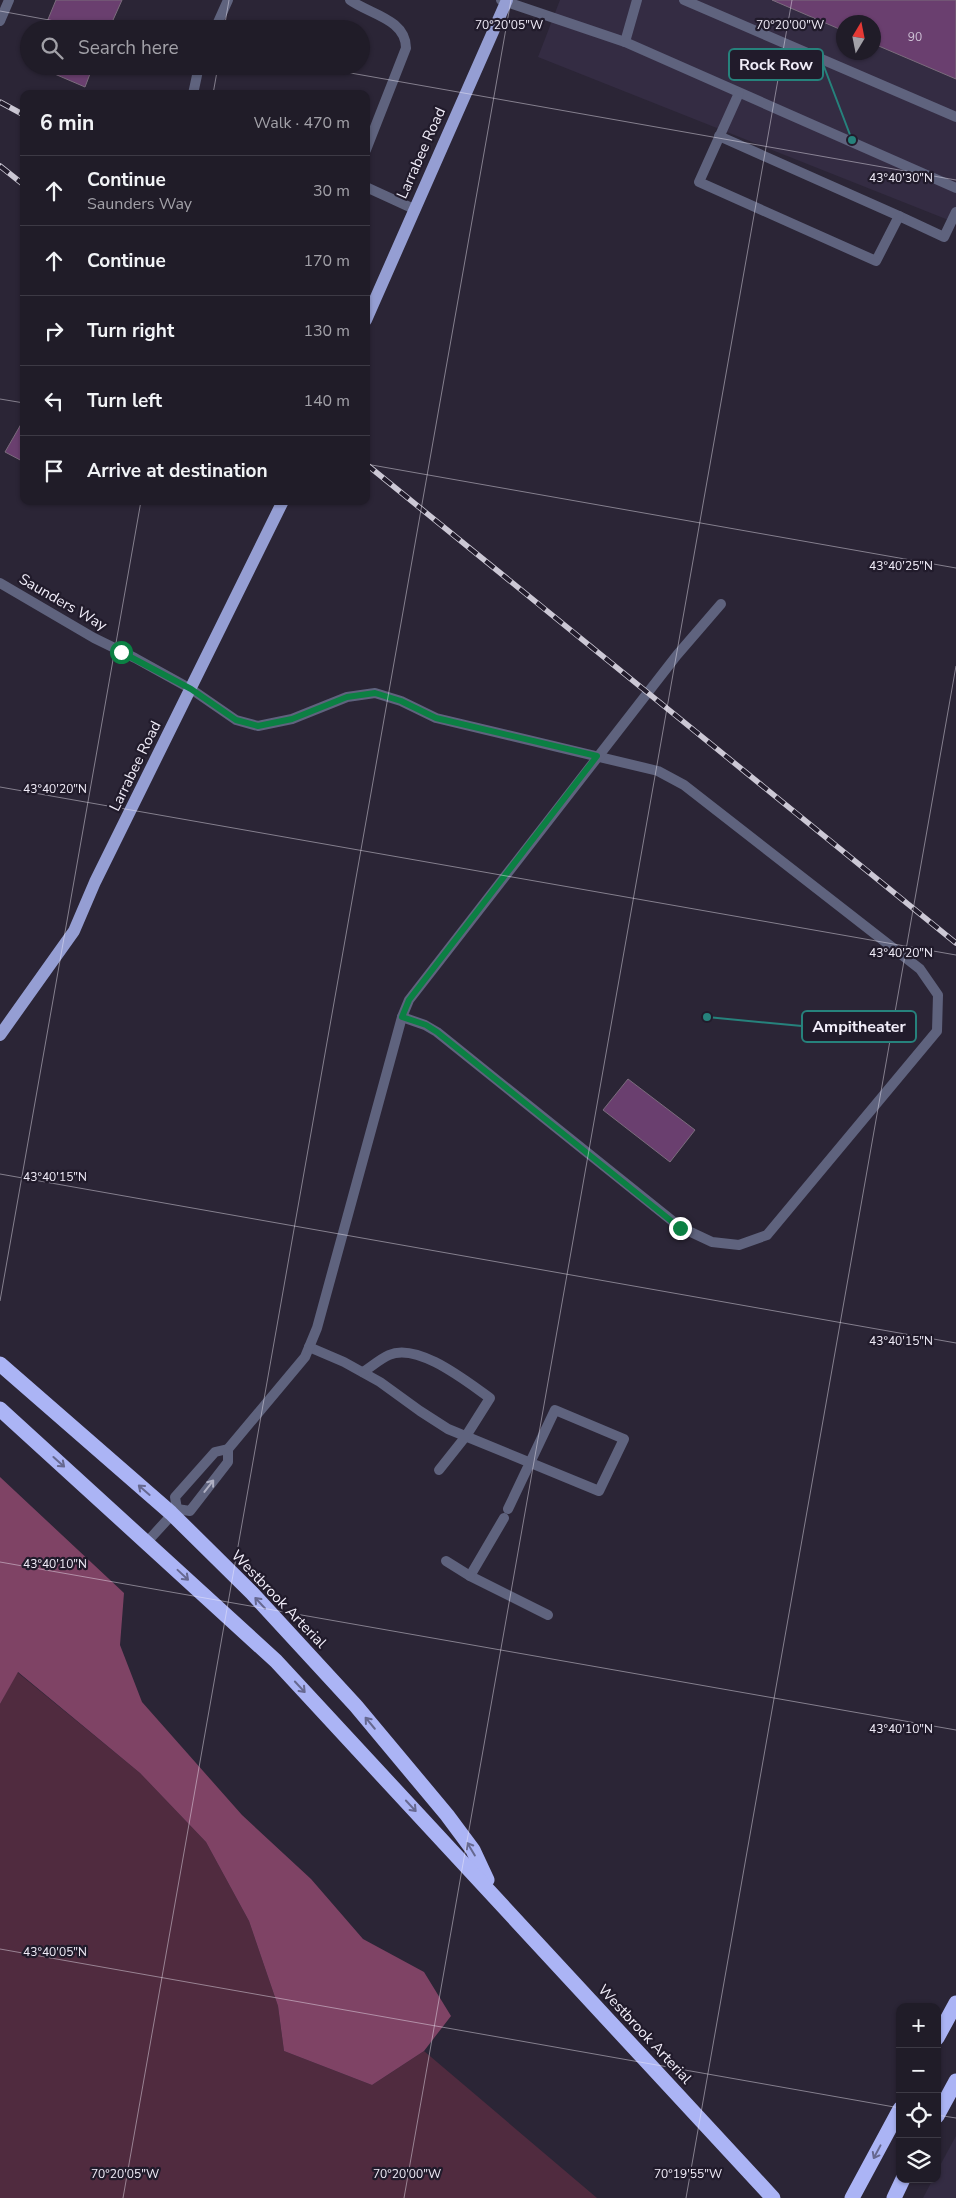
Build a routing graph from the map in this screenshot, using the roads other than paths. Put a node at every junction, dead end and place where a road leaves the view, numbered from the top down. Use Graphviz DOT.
graph roads {
  1 [pos="8,0"];
  2 [pos="228,0"];
  3 [pos="350,0"];
  4 [pos="638,0"];
  5 [pos="684,0"];
  6 [pos="504,1"];
  7 [pos="220,20"];
  8 [pos="0,21"];
  9 [pos="625,42"];
  10 [pos="197,75"];
  11 [pos="194,90"];
  12 [pos="739,93"];
  13 [pos="956,117"];
  14 [pos="719,136"];
  15 [pos="370,140"];
  16 [pos="956,188"];
  17 [pos="370,189"];
  18 [pos="414,210"];
  19 [pos="956,212"];
  20 [pos="899,216"];
  21 [pos="370,311"];
  22 [pos="281,505"];
  23 [pos="0,583"];
  24 [pos="721,604"];
  25 [pos="191,689"];
  26 [pos="597,756"];
  27 [pos="402,1017"];
  28 [pos="0,1034"];
  29 [pos="309,1347"];
  30 [pos="0,1364"];
  31 [pos="362,1372"];
  32 [pos="0,1409"];
  33 [pos="466,1436"];
  34 [pos="228,1449"];
  35 [pos="530,1463"];
  36 [pos="439,1470"];
  37 [pos="174,1511"];
  38 [pos="147,1542"];
  39 [pos="446,1561"];
  40 [pos="470,1576"];
  41 [pos="548,1614"];
  42 [pos="493,1893"];
  43 [pos="956,2003"];
  44 [pos="941,2031"];
  45 [pos="956,2080"];
  46 [pos="941,2108"];
  47 [pos="896,2116"];
  48 [pos="902,2183"];
  49 [pos="769,2193"];
  50 [pos="852,2198"];
  51 [pos="894,2198"];
  1 -- 8 [label="lane"];
  2 -- 7 [label="lane"];
  3 -- 15 [label="lane"];
  4 -- 9 [label="lane"];
  5 -- 13 [label="lane"];
  6 -- 9 [label="lane"];
  6 -- 18 [label="main road, Larrabee Road"];
  9 -- 12 [label="lane"];
  10 -- 11 [label="lane"];
  12 -- 14 [label="lane"];
  12 -- 16 [label="lane"];
  14 -- 20 [label="lane"];
  14 -- 20 [label="lane"];
  17 -- 18 [label="lane"];
  18 -- 21 [label="main road, Larrabee Road"];
  19 -- 20 [label="lane"];
  22 -- 25 [label="main road, Larrabee Road"];
  23 -- 25 [label="lane, Saunders Way"];
  24 -- 26 [label="lane"];
  25 -- 26 [label="lane, Saunders Way"];
  25 -- 28 [label="main road, Larrabee Road"];
  26 -- 27 [label="lane"];
  26 -- 27 [label="lane, Saunders Way"];
  27 -- 29 [label="lane"];
  29 -- 31 [label="lane"];
  29 -- 34 [label="lane"];
  37 -- 30 [label="highway, Westbrook Arterial, one-way"];
  31 -- 33 [label="lane"];
  31 -- 33 [label="lane"];
  32 -- 38 [label="highway, Westbrook Arterial, one-way"];
  33 -- 35 [label="lane"];
  33 -- 36 [label="lane"];
  34 -- 37 [label="lane"];
  37 -- 34 [label="lane, one-way"];
  35 -- 35 [label="lane"];
  35 -- 40 [label="lane"];
  37 -- 38 [label="lane"];
  42 -- 37 [label="highway, Westbrook Arterial, one-way"];
  38 -- 42 [label="highway, Westbrook Arterial, one-way"];
  39 -- 40 [label="lane"];
  40 -- 41 [label="lane"];
  42 -- 49 [label="highway, Westbrook Arterial"];
  43 -- 44 [label="highway"];
  45 -- 46 [label="highway"];
  47 -- 50 [label="highway, one-way"];
  48 -- 51 [label="highway"];
}
